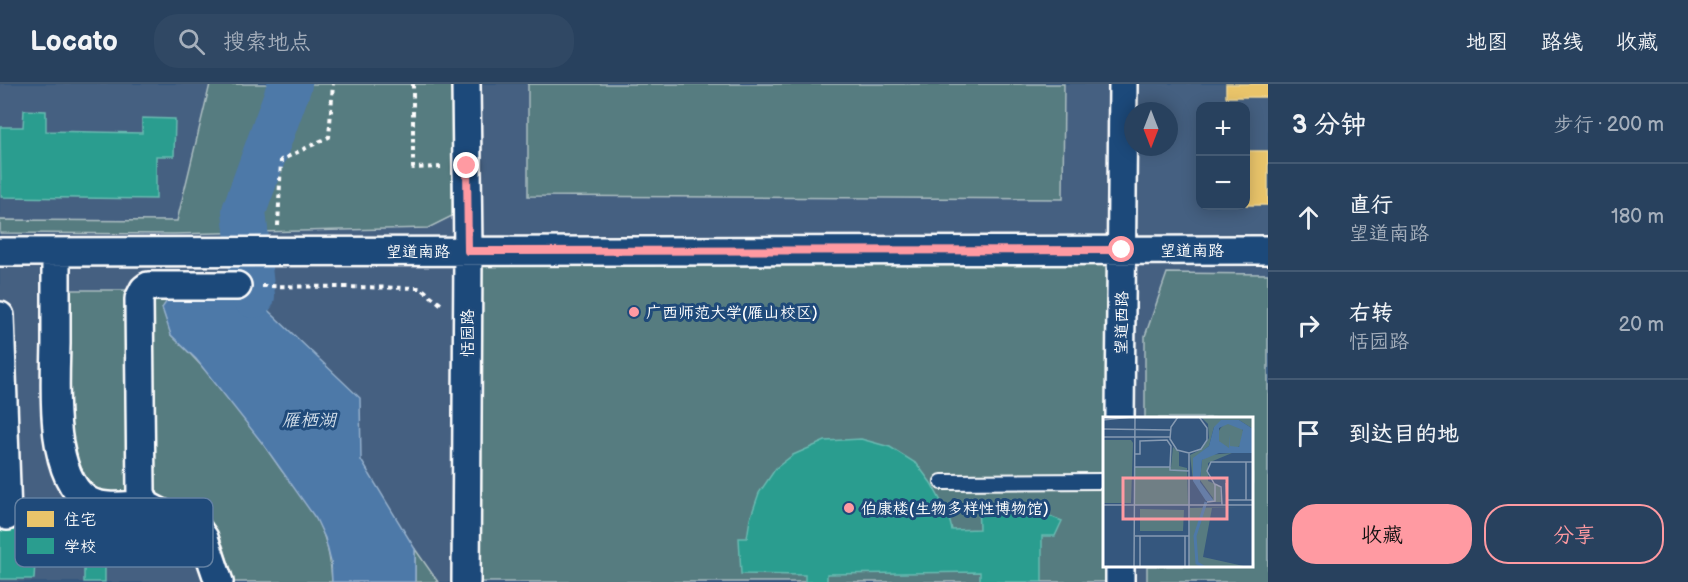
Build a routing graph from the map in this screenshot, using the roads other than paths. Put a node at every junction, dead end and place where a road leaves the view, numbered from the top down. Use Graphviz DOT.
graph roads {
  1 [pos="466,84"];
  2 [pos="1123,84"];
  3 [pos="1122,250"];
  4 [pos="1268,250"];
  5 [pos="468,251"];
  6 [pos="0,252"];
  7 [pos="56,252"];
  8 [pos="237,286"];
  9 [pos="0,316"];
  10 [pos="1120,417"];
  11 [pos="1103,481"];
  12 [pos="942,482"];
  13 [pos="86,498"];
  14 [pos="143,498"];
  15 [pos="7,516"];
  16 [pos="213,564"];
  17 [pos="219,582"];
  18 [pos="466,582"];
  1 -- 5 [label="street, 恬园路"];
  2 -- 3 [label="street, 望道西路"];
  3 -- 4 [label="street, 望道南路"];
  3 -- 5 [label="street, 望道南路"];
  3 -- 10 [label="street, 望道西路"];
  5 -- 7 [label="street, 望道南路"];
  5 -- 18 [label="street, 恬园路"];
  6 -- 7 [label="street, 望道南路"];
  7 -- 13 [label="street"];
  8 -- 14 [label="street"];
  9 -- 15 [label="street"];
  11 -- 12 [label="lane"];
  16 -- 17 [label="street"];
}
